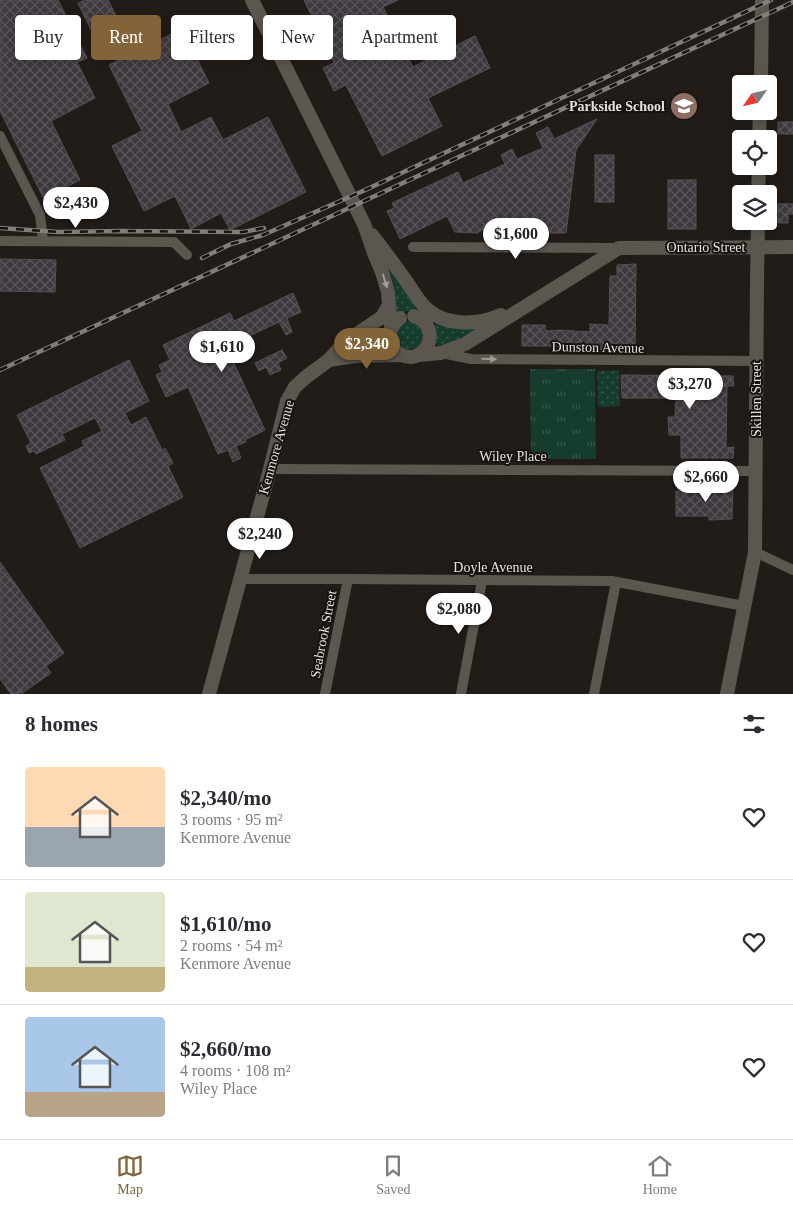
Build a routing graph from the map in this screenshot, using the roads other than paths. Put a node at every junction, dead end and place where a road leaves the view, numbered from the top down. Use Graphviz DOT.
graph roads {
  1 [pos="252,0"];
  2 [pos="762,0"];
  3 [pos="761,75"];
  4 [pos="0,136"];
  5 [pos="364,224"];
  6 [pos="758,230"];
  7 [pos="0,241"];
  8 [pos="42,241"];
  9 [pos="413,247"];
  10 [pos="758,247"];
  11 [pos="793,247"];
  12 [pos="619,248"];
  13 [pos="187,255"];
  14 [pos="532,302"];
  15 [pos="425,316"];
  16 [pos="388,318"];
  17 [pos="441,353"];
  18 [pos="402,355"];
  19 [pos="418,355"];
  20 [pos="329,360"];
  21 [pos="756,362"];
  22 [pos="270,469"];
  23 [pos="756,471"];
  24 [pos="755,552"];
  25 [pos="793,570"];
  26 [pos="348,579"];
  27 [pos="240,580"];
  28 [pos="482,580"];
  29 [pos="616,582"];
  30 [pos="744,606"];
  31 [pos="208,694"];
  32 [pos="325,694"];
  33 [pos="461,694"];
  34 [pos="594,694"];
  35 [pos="727,694"];
  1 -- 5 [label="street"];
  2 -- 3 [label="street"];
  4 -- 8 [label="street"];
  5 -- 15 [label="street"];
  5 -- 16 [label="street, one-way"];
  6 -- 10 [label="street, Skillen Street"];
  7 -- 8 [label="street"];
  8 -- 13 [label="street"];
  9 -- 12 [label="street, Ontario Street"];
  10 -- 11 [label="street, Ontario Street"];
  10 -- 12 [label="street, Ontario Street"];
  10 -- 21 [label="street, Skillen Street"];
  12 -- 14 [label="street"];
  14 -- 15 [label="street"];
  14 -- 17 [label="street"];
  15 -- 16 [label="street"];
  15 -- 19 [label="street"];
  16 -- 18 [label="street"];
  16 -- 20 [label="street, Kenmore Avenue"];
  17 -- 19 [label="street"];
  17 -- 21 [label="street, Dunston Avenue, one-way"];
  18 -- 19 [label="street"];
  18 -- 20 [label="street, Kenmore Avenue"];
  20 -- 22 [label="street, Kenmore Avenue"];
  21 -- 23 [label="street, Skillen Street"];
  22 -- 23 [label="street, Wiley Place"];
  22 -- 27 [label="street, Kenmore Avenue"];
  23 -- 24 [label="street, Skillen Street"];
  24 -- 25 [label="street"];
  24 -- 30 [label="street, Skillen Street"];
  26 -- 27 [label="street, Doyle Avenue"];
  26 -- 28 [label="street, Doyle Avenue"];
  26 -- 32 [label="street, Seabrook Street"];
  27 -- 31 [label="street, Kenmore Avenue"];
  28 -- 29 [label="street, Doyle Avenue"];
  28 -- 33 [label="street"];
  29 -- 30 [label="street, Doyle Avenue"];
  29 -- 34 [label="street"];
  30 -- 35 [label="street, Skillen Street"];
}
